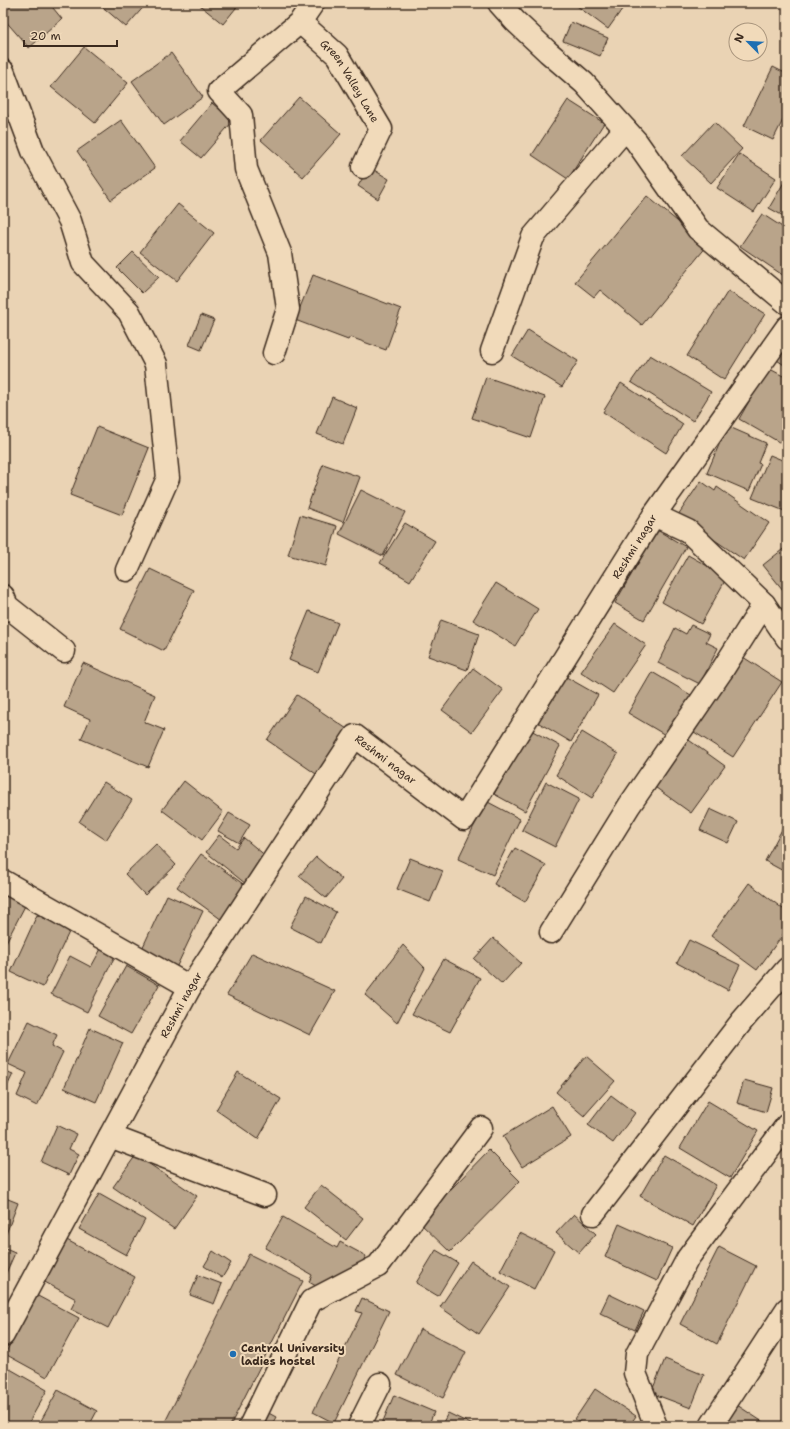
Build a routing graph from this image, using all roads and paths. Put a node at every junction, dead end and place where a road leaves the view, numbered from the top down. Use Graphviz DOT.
graph roads {
  1 [pos="313,3"];
  2 [pos="500,3"];
  3 [pos="300,22"];
  4 [pos="3,71"];
  5 [pos="625,128"];
  6 [pos="363,168"];
  7 [pos="787,303"];
  8 [pos="787,327"];
  9 [pos="492,351"];
  10 [pos="274,353"];
  11 [pos="654,515"];
  12 [pos="127,570"];
  13 [pos="3,596"];
  14 [pos="764,604"];
  15 [pos="787,638"];
  16 [pos="64,651"];
  17 [pos="3,880"];
  18 [pos="551,932"];
  19 [pos="787,969"];
  20 [pos="190,987"];
  21 [pos="787,1125"];
  22 [pos="481,1128"];
  23 [pos="110,1136"];
  24 [pos="265,1195"];
  25 [pos="593,1214"];
  26 [pos="787,1309"];
  27 [pos="3,1335"];
  28 [pos="380,1384"];
  29 [pos="250,1426"];
  30 [pos="359,1426"];
  31 [pos="656,1426"];
  32 [pos="711,1426"];
  1 -- 3 [label="street"];
  2 -- 5 [label="street"];
  3 -- 6 [label="street, Green Valley Lane"];
  3 -- 10 [label="street"];
  4 -- 12 [label="street"];
  5 -- 7 [label="street"];
  5 -- 9 [label="street"];
  8 -- 11 [label="street, Reshmi nagar"];
  11 -- 14 [label="street"];
  11 -- 20 [label="street, Reshmi nagar"];
  13 -- 16 [label="street"];
  14 -- 15 [label="street"];
  14 -- 18 [label="street"];
  17 -- 20 [label="street"];
  19 -- 25 [label="street"];
  20 -- 23 [label="street, Reshmi nagar"];
  21 -- 31 [label="street"];
  22 -- 29 [label="street"];
  23 -- 24 [label="street"];
  23 -- 27 [label="street, Reshmi nagar"];
  26 -- 32 [label="street"];
  28 -- 30 [label="street"];
}
